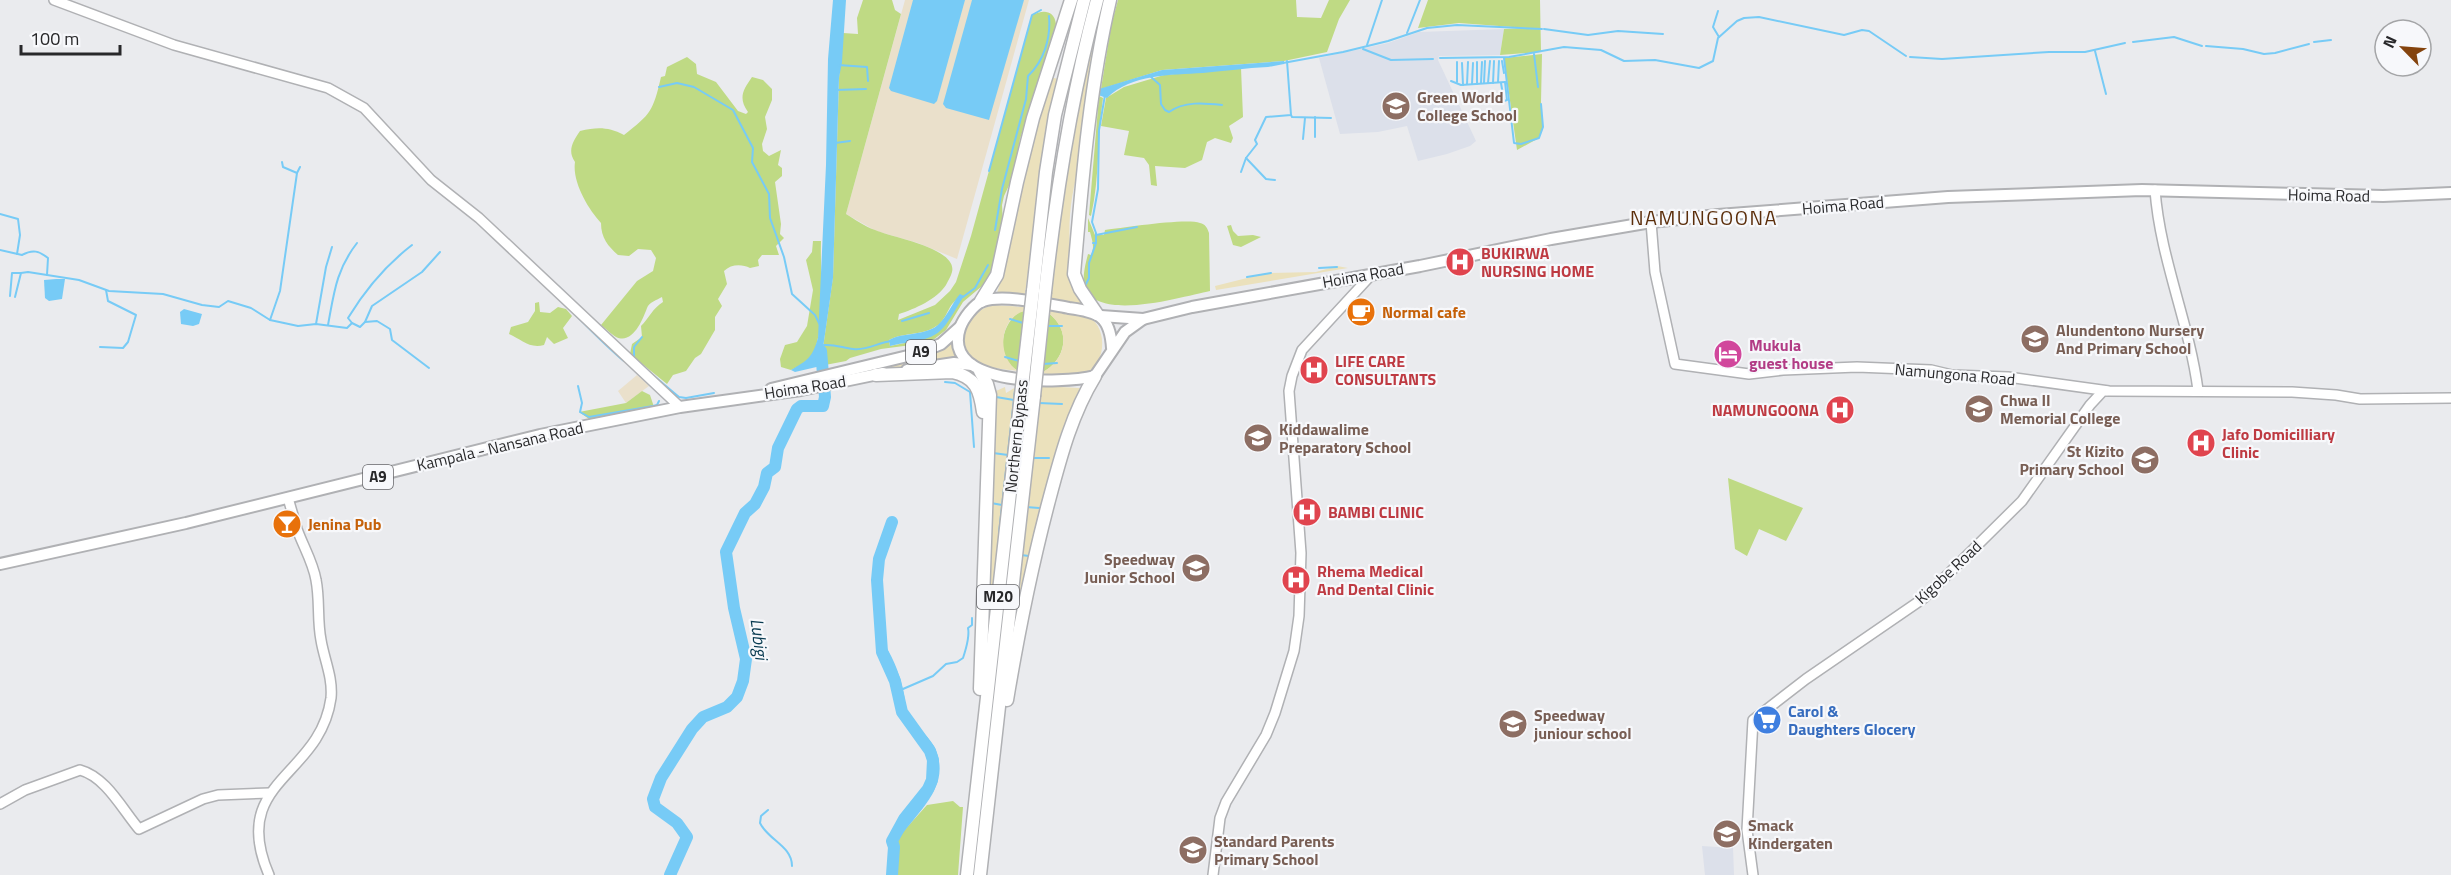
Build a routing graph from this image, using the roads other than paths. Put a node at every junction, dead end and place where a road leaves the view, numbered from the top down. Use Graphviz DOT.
graph roads {
  1 [pos="54,0"];
  2 [pos="1071,0"];
  3 [pos="1084,0"];
  4 [pos="1097,0"];
  5 [pos="1110,0"];
  6 [pos="2155,190"];
  7 [pos="2451,193"];
  8 [pos="1651,222"];
  9 [pos="1373,273"];
  10 [pos="1039,292"];
  11 [pos="981,301"];
  12 [pos="1099,315"];
  13 [pos="1143,319"];
  14 [pos="960,327"];
  15 [pos="1112,348"];
  16 [pos="976,368"];
  17 [pos="876,370"];
  18 [pos="1095,376"];
  19 [pos="2198,390"];
  20 [pos="2109,391"];
  21 [pos="756,394"];
  22 [pos="1027,395"];
  23 [pos="2451,398"];
  24 [pos="680,407"];
  25 [pos="987,455"];
  26 [pos="288,498"];
  27 [pos="0,564"];
  28 [pos="994,745"];
  29 [pos="270,793"];
  30 [pos="975,800"];
  31 [pos="0,804"];
  32 [pos="269,875"];
  33 [pos="967,875"];
  34 [pos="980,875"];
  35 [pos="1214,875"];
  36 [pos="1753,875"];
  1 -- 24 [label="street"];
  2 -- 11 [label="highway"];
  3 -- 10 [label="highway, Northern Bypass / M20"];
  4 -- 10 [label="highway, Northern Bypass / M20"];
  5 -- 12 [label="highway"];
  6 -- 7 [label="main road, Hoima Road"];
  6 -- 8 [label="main road, Hoima Road"];
  6 -- 19 [label="street"];
  8 -- 9 [label="main road, Hoima Road"];
  8 -- 20 [label="street, Namungona Road"];
  9 -- 13 [label="main road, Hoima Road"];
  9 -- 35 [label="street"];
  10 -- 22 [label="highway, Northern Bypass / M20, bridge"];
  11 -- 12 [label="main road, Hoima Road"];
  11 -- 14 [label="main road"];
  12 -- 13 [label="main road, Hoima Road"];
  12 -- 15 [label="main road"];
  13 -- 15 [label="main road"];
  14 -- 16 [label="main road"];
  14 -- 17 [label="main road, A9"];
  15 -- 18 [label="main road"];
  16 -- 17 [label="main road, Hoima Road / A9"];
  16 -- 18 [label="main road, Hoima Road"];
  16 -- 25 [label="highway"];
  17 -- 21 [label="main road, Hoima Road / A9"];
  17 -- 21 [label="main road, Hoima Road / A9"];
  17 -- 25 [label="highway"];
  18 -- 28 [label="highway"];
  19 -- 20 [label="street, Namungona Road"];
  19 -- 23 [label="street, Namungona Road"];
  20 -- 36 [label="street, Kigobe Road"];
  21 -- 24 [label="main road, Kampala - Nansana Road / A9"];
  22 -- 28 [label="highway, Northern Bypass / M20"];
  22 -- 30 [label="highway, Northern Bypass / M20"];
  24 -- 26 [label="main road, Kampala - Nansana Road / A9"];
  25 -- 30 [label="highway"];
  26 -- 27 [label="main road, Kampala - Nansana Road / A9"];
  26 -- 29 [label="street"];
  28 -- 34 [label="highway, Northern Bypass / M20"];
  29 -- 31 [label="street"];
  29 -- 32 [label="street"];
  30 -- 33 [label="highway, Northern Bypass / M20"];
}
